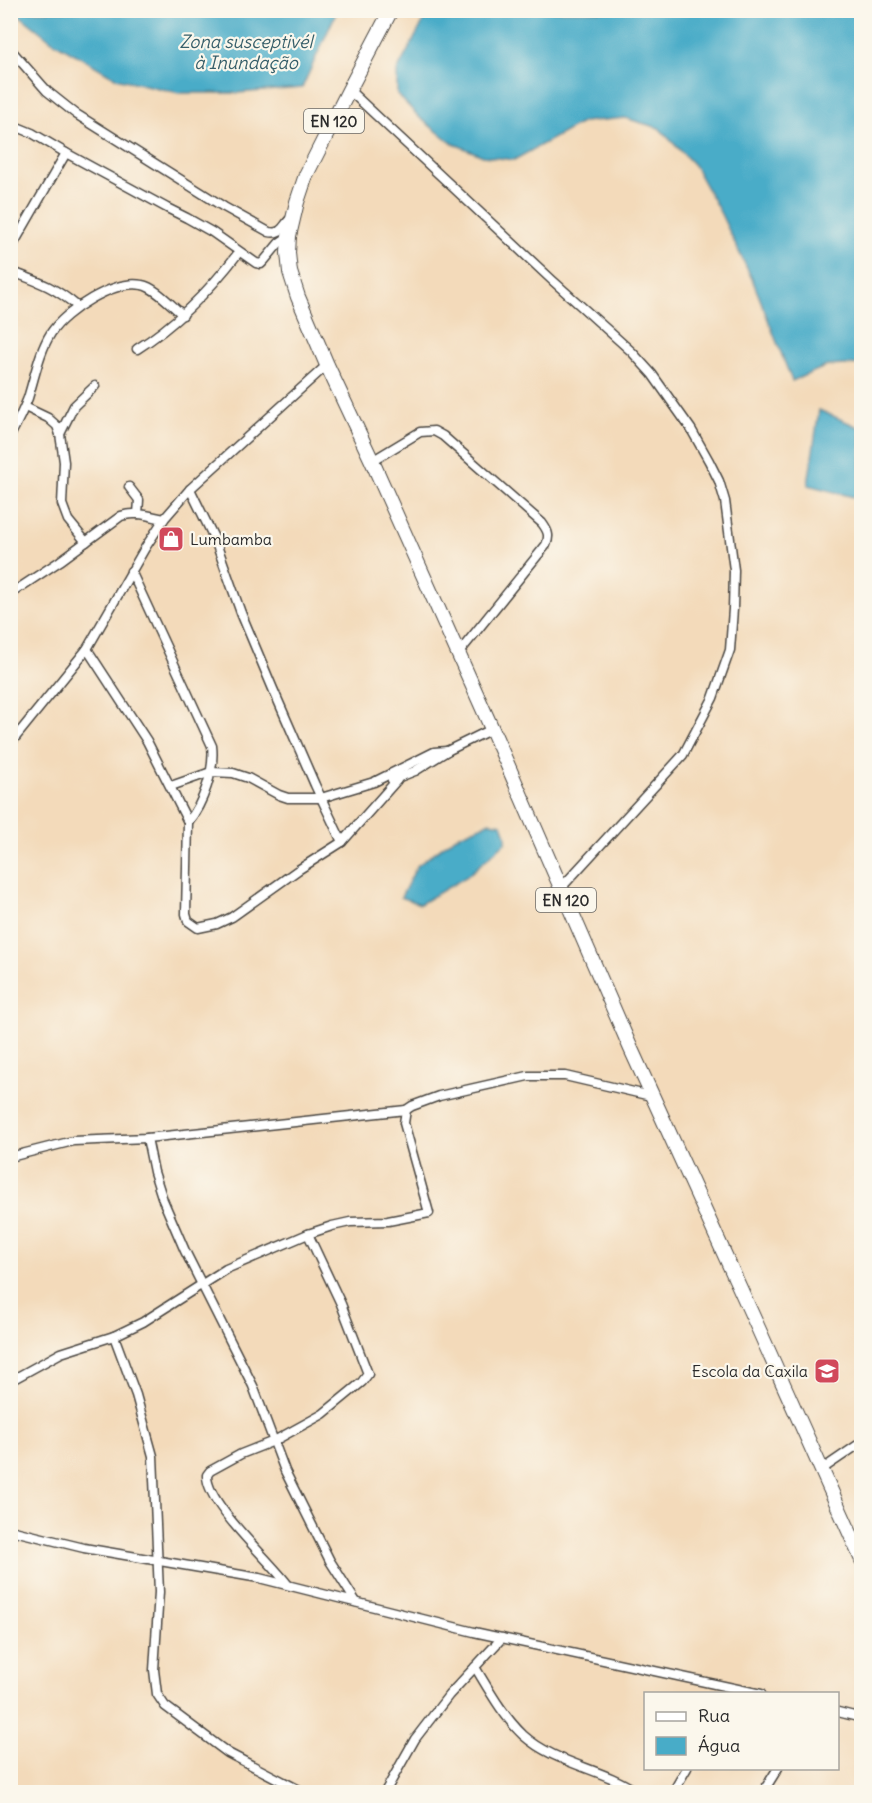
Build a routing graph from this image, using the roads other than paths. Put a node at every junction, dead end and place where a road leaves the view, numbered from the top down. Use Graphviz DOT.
graph roads {
  1 [pos="391,10"];
  2 [pos="10,49"];
  3 [pos="349,90"];
  4 [pos="10,124"];
  5 [pos="66,153"];
  6 [pos="293,217"];
  7 [pos="289,236"];
  8 [pos="10,250"];
  9 [pos="239,252"];
  10 [pos="10,272"];
  11 [pos="77,306"];
  12 [pos="183,315"];
  13 [pos="137,349"];
  14 [pos="327,365"];
  15 [pos="95,386"];
  16 [pos="25,407"];
  17 [pos="60,434"];
  18 [pos="10,436"];
  19 [pos="372,461"];
  20 [pos="129,487"];
  21 [pos="190,489"];
  22 [pos="138,514"];
  23 [pos="164,519"];
  24 [pos="86,542"];
  25 [pos="131,571"];
  26 [pos="10,594"];
  27 [pos="87,649"];
  28 [pos="458,654"];
  29 [pos="492,729"];
  30 [pos="10,744"];
  31 [pos="447,751"];
  32 [pos="211,772"];
  33 [pos="397,780"];
  34 [pos="374,782"];
  35 [pos="171,786"];
  36 [pos="321,798"];
  37 [pos="188,822"];
  38 [pos="342,842"];
  39 [pos="561,888"];
  40 [pos="651,1096"];
  41 [pos="406,1110"];
  42 [pos="147,1138"];
  43 [pos="10,1157"];
  44 [pos="308,1234"];
  45 [pos="202,1285"];
  46 [pos="114,1336"];
  47 [pos="10,1381"];
  48 [pos="274,1441"];
  49 [pos="861,1442"];
  50 [pos="821,1470"];
  51 [pos="10,1530"];
  52 [pos="157,1560"];
  53 [pos="861,1560"];
  54 [pos="288,1585"];
  55 [pos="356,1602"];
  56 [pos="502,1638"];
  57 [pos="475,1667"];
  58 [pos="730,1690"];
  59 [pos="746,1692"];
  60 [pos="839,1712"];
  61 [pos="861,1718"];
  62 [pos="686,1770"];
  63 [pos="777,1770"];
  64 [pos="303,1792"];
  65 [pos="385,1792"];
  66 [pos="637,1792"];
  67 [pos="673,1792"];
  68 [pos="763,1792"];
  1 -- 3 [label="main road, EN 120"];
  2 -- 6 [label="street"];
  3 -- 6 [label="main road, EN 120"];
  3 -- 39 [label="street"];
  4 -- 5 [label="street"];
  5 -- 8 [label="street"];
  5 -- 9 [label="street"];
  6 -- 7 [label="main road, EN 120"];
  7 -- 9 [label="street"];
  7 -- 14 [label="main road, EN 120"];
  9 -- 12 [label="street"];
  10 -- 11 [label="street"];
  11 -- 12 [label="street"];
  11 -- 16 [label="street"];
  12 -- 13 [label="street"];
  14 -- 19 [label="main road, EN 120"];
  14 -- 21 [label="street"];
  15 -- 17 [label="street"];
  16 -- 17 [label="street"];
  16 -- 18 [label="street"];
  17 -- 24 [label="street"];
  19 -- 28 [label="main road, EN 120"];
  19 -- 28 [label="street"];
  20 -- 22 [label="street"];
  21 -- 23 [label="street"];
  21 -- 36 [label="street"];
  22 -- 23 [label="street"];
  22 -- 24 [label="street"];
  23 -- 25 [label="street"];
  24 -- 26 [label="street"];
  25 -- 27 [label="street"];
  25 -- 32 [label="street"];
  27 -- 30 [label="street"];
  27 -- 35 [label="street"];
  28 -- 29 [label="main road, EN 120"];
  29 -- 31 [label="street"];
  29 -- 39 [label="main road, EN 120"];
  31 -- 33 [label="street"];
  31 -- 34 [label="street"];
  32 -- 35 [label="street"];
  32 -- 36 [label="street"];
  32 -- 37 [label="street"];
  33 -- 34 [label="street"];
  33 -- 38 [label="street"];
  34 -- 36 [label="street"];
  35 -- 37 [label="street"];
  36 -- 38 [label="street"];
  37 -- 38 [label="street"];
  39 -- 40 [label="main road, EN 120"];
  40 -- 41 [label="street"];
  40 -- 50 [label="main road, EN 120"];
  41 -- 42 [label="street"];
  41 -- 44 [label="street"];
  42 -- 43 [label="street"];
  42 -- 45 [label="street"];
  44 -- 45 [label="street"];
  44 -- 48 [label="street"];
  45 -- 46 [label="street"];
  45 -- 48 [label="street"];
  46 -- 47 [label="street"];
  46 -- 52 [label="street"];
  48 -- 54 [label="street"];
  48 -- 55 [label="street"];
  49 -- 50 [label="street"];
  50 -- 53 [label="main road, EN 120"];
  51 -- 52 [label="street"];
  52 -- 54 [label="street"];
  52 -- 64 [label="street"];
  54 -- 55 [label="street"];
  55 -- 56 [label="street"];
  56 -- 57 [label="street"];
  56 -- 58 [label="street"];
  57 -- 65 [label="street"];
  57 -- 66 [label="street"];
  58 -- 59 [label="street"];
  60 -- 61 [label="street"];
  62 -- 67 [label="street"];
  63 -- 68 [label="street"];
}
